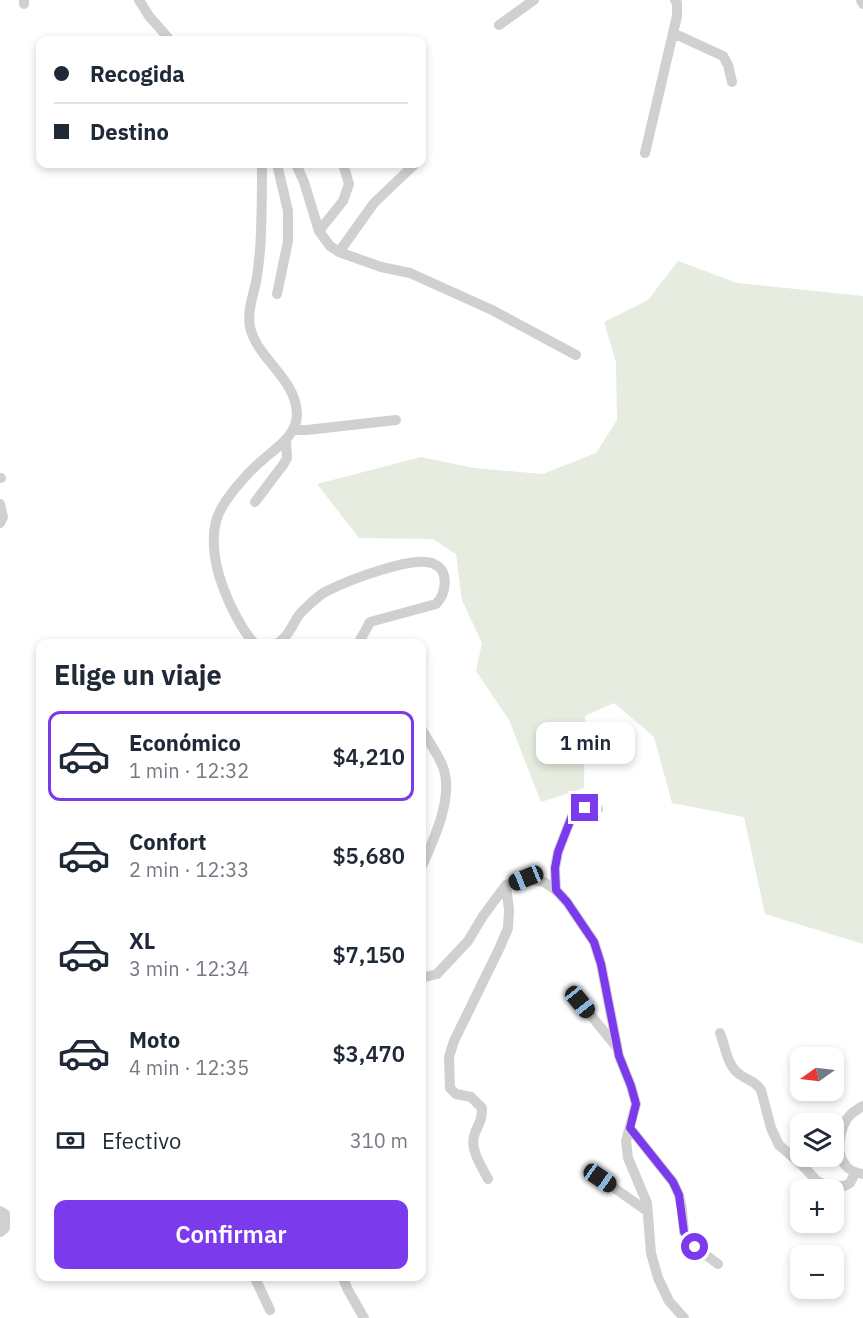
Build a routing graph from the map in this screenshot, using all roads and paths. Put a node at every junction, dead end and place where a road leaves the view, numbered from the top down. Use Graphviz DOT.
graph roads {
  1 [pos="139,0"];
  2 [pos="534,0"];
  3 [pos="675,0"];
  4 [pos="499,25"];
  5 [pos="674,33"];
  6 [pos="166,36"];
  7 [pos="732,82"];
  8 [pos="645,153"];
  9 [pos="262,168"];
  10 [pos="278,168"];
  11 [pos="298,168"];
  12 [pos="344,168"];
  13 [pos="411,168"];
  14 [pos="319,231"];
  15 [pos="339,252"];
  16 [pos="277,294"];
  17 [pos="576,355"];
  18 [pos="396,420"];
  19 [pos="293,430"];
  20 [pos="286,440"];
  21 [pos="255,502"];
  22 [pos="0,504"];
  23 [pos="0,523"];
  24 [pos="250,639"];
  25 [pos="283,639"];
  26 [pos="361,639"];
  27 [pos="426,737"];
  28 [pos="598,809"];
  29 [pos="426,856"];
  30 [pos="506,885"];
  31 [pos="556,890"];
  32 [pos="426,976"];
  33 [pos="580,1002"];
  34 [pos="720,1033"];
  35 [pos="617,1048"];
  36 [pos="863,1106"];
  37 [pos="630,1128"];
  38 [pos="859,1173"];
  39 [pos="600,1178"];
  40 [pos="488,1179"];
  41 [pos="648,1210"];
  42 [pos="0,1211"];
  43 [pos="0,1232"];
  44 [pos="718,1264"];
  45 [pos="256,1281"];
  46 [pos="344,1281"];
  47 [pos="270,1310"];
  48 [pos="364,1318"];
  49 [pos="684,1318"];
  1 -- 6 [label="street"];
  2 -- 4 [label="street"];
  3 -- 5 [label="street"];
  5 -- 7 [label="street"];
  5 -- 8 [label="street"];
  9 -- 19 [label="street"];
  10 -- 16 [label="street"];
  11 -- 14 [label="street"];
  12 -- 14 [label="street"];
  13 -- 15 [label="street"];
  14 -- 15 [label="street"];
  15 -- 17 [label="street"];
  18 -- 19 [label="street"];
  19 -- 20 [label="street"];
  20 -- 21 [label="street"];
  20 -- 24 [label="street"];
  22 -- 23 [label="street"];
  25 -- 26 [label="street"];
  27 -- 29 [label="street"];
  28 -- 31 [label="street"];
  30 -- 31 [label="street"];
  30 -- 32 [label="street"];
  30 -- 40 [label="street"];
  31 -- 35 [label="street"];
  33 -- 35 [label="street"];
  34 -- 38 [label="street"];
  35 -- 37 [label="street"];
  36 -- 38 [label="street"];
  37 -- 41 [label="street"];
  37 -- 44 [label="street"];
  39 -- 41 [label="street"];
  41 -- 49 [label="street"];
  42 -- 43 [label="street"];
  45 -- 47 [label="street"];
  46 -- 48 [label="street"];
}
